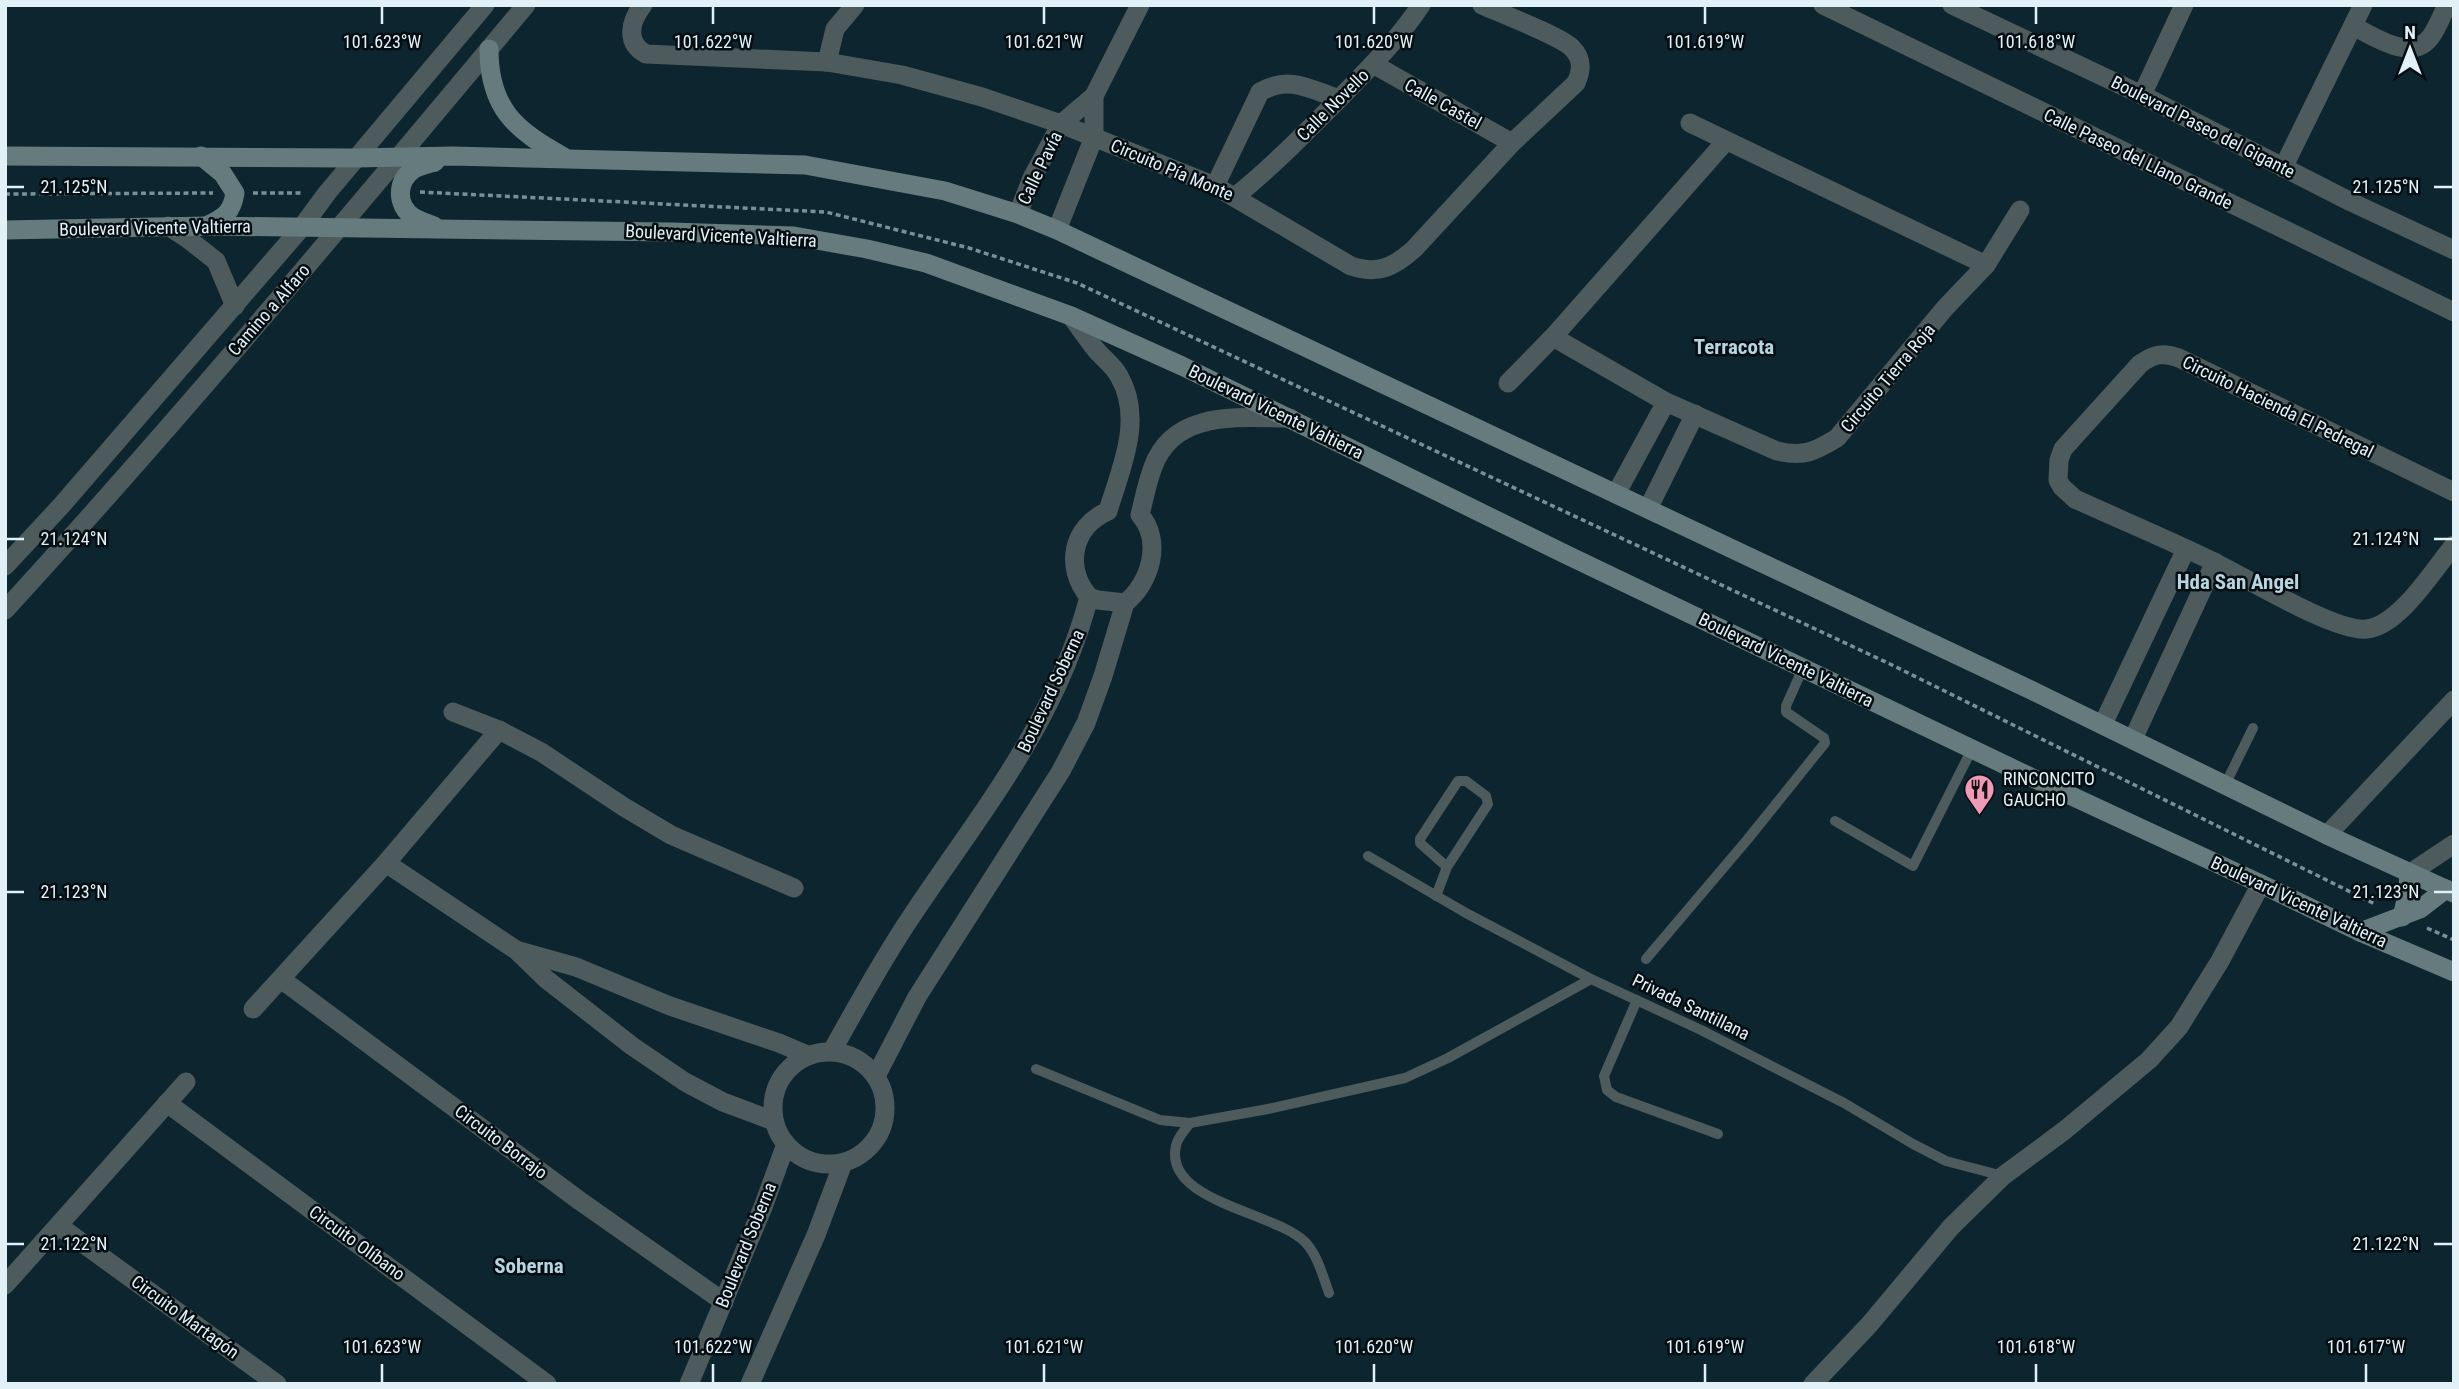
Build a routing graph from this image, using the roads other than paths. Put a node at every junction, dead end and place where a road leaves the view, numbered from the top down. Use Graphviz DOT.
graph roads {
  1 [pos="485,5"];
  2 [pos="526,5"];
  3 [pos="643,5"];
  4 [pos="855,5"];
  5 [pos="1140,5"];
  6 [pos="1421,5"];
  7 [pos="1482,5"];
  8 [pos="1823,5"];
  9 [pos="1952,5"];
  10 [pos="2184,5"];
  11 [pos="2363,5"];
  12 [pos="2447,5"];
  13 [pos="2353,26"];
  14 [pos="489,49"];
  15 [pos="827,62"];
  16 [pos="1373,64"];
  17 [pos="2142,95"];
  18 [pos="1094,96"];
  19 [pos="1339,99"];
  20 [pos="1690,123"];
  21 [pos="1061,124"];
  22 [pos="1094,137"];
  23 [pos="1726,141"];
  24 [pos="1512,143"];
  25 [pos="5,156"];
  26 [pos="201,156"];
  27 [pos="453,156"];
  28 [pos="356,158"];
  29 [pos="398,158"];
  30 [pos="568,159"];
  31 [pos="2283,168"];
  32 [pos="1216,186"];
  33 [pos="1236,196"];
  34 [pos="2020,210"];
  35 [pos="1018,214"];
  36 [pos="168,226"];
  37 [pos="207,226"];
  38 [pos="302,227"];
  39 [pos="437,227"];
  40 [pos="340,229"];
  41 [pos="5,230"];
  42 [pos="1058,230"];
  43 [pos="2454,250"];
  44 [pos="1986,265"];
  45 [pos="235,306"];
  46 [pos="2454,312"];
  47 [pos="1071,316"];
  48 [pos="1553,337"];
  49 [pos="1508,383"];
  50 [pos="1665,402"];
  51 [pos="1695,414"];
  52 [pos="1290,418"];
  53 [pos="2454,492"];
  54 [pos="1616,494"];
  55 [pos="1648,509"];
  56 [pos="1108,511"];
  57 [pos="1140,515"];
  58 [pos="2454,545"];
  59 [pos="2186,549"];
  60 [pos="2215,562"];
  61 [pos="5,566"];
  62 [pos="1089,597"];
  63 [pos="1125,603"];
  64 [pos="5,610"];
  65 [pos="1803,668"];
  66 [pos="2454,700"];
  67 [pos="453,712"];
  68 [pos="2103,724"];
  69 [pos="2253,728"];
  70 [pos="499,730"];
  71 [pos="2133,739"];
  72 [pos="1972,749"];
  73 [pos="2225,785"];
  74 [pos="1835,821"];
  75 [pos="2327,835"];
  76 [pos="2454,844"];
  77 [pos="1368,856"];
  78 [pos="386,863"];
  79 [pos="1447,867"];
  80 [pos="2409,874"];
  81 [pos="2261,884"];
  82 [pos="794,888"];
  83 [pos="2451,889"];
  84 [pos="1436,896"];
  85 [pos="2402,917"];
  86 [pos="2360,932"];
  87 [pos="516,950"];
  88 [pos="1646,959"];
  89 [pos="2454,972"];
  90 [pos="281,979"];
  91 [pos="1591,979"];
  92 [pos="1637,1000"];
  93 [pos="253,1009"];
  94 [pos="832,1051"];
  95 [pos="807,1055"];
  96 [pos="1036,1069"];
  97 [pos="876,1076"];
  98 [pos="187,1082"];
  99 [pos="167,1103"];
  100 [pos="774,1121"];
  101 [pos="1190,1123"];
  102 [pos="1718,1134"];
  103 [pos="786,1144"];
  104 [pos="842,1163"];
  105 [pos="2003,1176"];
  106 [pos="59,1226"];
  107 [pos="5,1285"];
  108 [pos="1329,1293"];
  109 [pos="724,1302"];
  110 [pos="277,1384"];
  111 [pos="548,1384"];
  112 [pos="689,1384"];
  113 [pos="750,1384"];
  114 [pos="1813,1384"];
  1 -- 28 [label="street, Camino a Alfaro"];
  2 -- 14 [label="street, Camino a Alfaro"];
  3 -- 15 [label="street, Circuito Pía Monte"];
  4 -- 15 [label="street"];
  5 -- 18 [label="street, Calle Pavía"];
  6 -- 16 [label="street, Calle Novello"];
  7 -- 24 [label="street, Circuito Pía Monte"];
  8 -- 46 [label="street, Calle Paseo del Llano Grande"];
  9 -- 17 [label="street, Boulevard Paseo del Gigante"];
  10 -- 17 [label="street"];
  11 -- 13 [label="street"];
  12 -- 13 [label="street"];
  13 -- 31 [label="street"];
  14 -- 29 [label="street, Camino a Alfaro"];
  14 -- 30 [label="main road"];
  15 -- 21 [label="street, Circuito Pía Monte"];
  16 -- 19 [label="street, Calle Novello"];
  16 -- 24 [label="street, Calle Castel"];
  17 -- 31 [label="street, Boulevard Paseo del Gigante"];
  18 -- 21 [label="street, Calle Pavía"];
  18 -- 22 [label="street, Calle Pavía"];
  19 -- 32 [label="street"];
  19 -- 33 [label="street, Calle Novello"];
  20 -- 23 [label="street"];
  21 -- 22 [label="street, Circuito Pía Monte"];
  21 -- 35 [label="street, Calle Pavía"];
  22 -- 32 [label="street, Circuito Pía Monte"];
  22 -- 42 [label="street, Calle Pavía"];
  23 -- 44 [label="street"];
  23 -- 48 [label="street"];
  24 -- 33 [label="street, Circuito Pía Monte"];
  25 -- 26 [label="main road"];
  26 -- 28 [label="main road"];
  26 -- 37 [label="main road"];
  27 -- 29 [label="main road"];
  27 -- 30 [label="main road"];
  27 -- 39 [label="main road"];
  28 -- 29 [label="main road"];
  28 -- 38 [label="street, Camino a Alfaro"];
  29 -- 40 [label="street, Camino a Alfaro"];
  30 -- 35 [label="main road"];
  31 -- 43 [label="street, Boulevard Paseo del Gigante"];
  32 -- 33 [label="street, Circuito Pía Monte"];
  34 -- 44 [label="street, Circuito Tierra Roja"];
  35 -- 42 [label="main road"];
  36 -- 37 [label="main road, Boulevard Vicente Valtierra"];
  36 -- 41 [label="main road, Boulevard Vicente Valtierra"];
  36 -- 45 [label="street"];
  37 -- 38 [label="main road, Boulevard Vicente Valtierra"];
  38 -- 40 [label="main road, Boulevard Vicente Valtierra"];
  38 -- 45 [label="street, Camino a Alfaro"];
  39 -- 40 [label="main road, Boulevard Vicente Valtierra"];
  39 -- 47 [label="main road, Boulevard Vicente Valtierra"];
  40 -- 64 [label="street, Camino a Alfaro"];
  42 -- 54 [label="main road"];
  44 -- 51 [label="street, Circuito Tierra Roja"];
  45 -- 61 [label="street, Camino a Alfaro"];
  47 -- 52 [label="main road, Boulevard Vicente Valtierra"];
  47 -- 56 [label="street"];
  48 -- 49 [label="street"];
  48 -- 50 [label="street, Circuito Tierra Roja"];
  50 -- 51 [label="street, Circuito Tierra Roja"];
  50 -- 54 [label="street"];
  51 -- 55 [label="street"];
  52 -- 57 [label="street"];
  52 -- 65 [label="main road, Boulevard Vicente Valtierra"];
  53 -- 59 [label="street, Circuito Hacienda El Pedregal"];
  54 -- 55 [label="main road"];
  55 -- 68 [label="main road"];
  56 -- 57 [label="street"];
  56 -- 62 [label="street"];
  57 -- 63 [label="street, Boulevard Soberna"];
  58 -- 60 [label="street, Circuito Hacienda El Pedregal"];
  59 -- 60 [label="street, Circuito Hacienda El Pedregal"];
  59 -- 68 [label="street"];
  60 -- 71 [label="street"];
  62 -- 63 [label="street"];
  62 -- 94 [label="street, Boulevard Soberna"];
  63 -- 97 [label="street, Boulevard Soberna"];
  65 -- 72 [label="main road, Boulevard Vicente Valtierra"];
  65 -- 88 [label="lane"];
  66 -- 75 [label="street"];
  67 -- 70 [label="street"];
  68 -- 71 [label="main road"];
  69 -- 73 [label="lane"];
  70 -- 78 [label="street"];
  70 -- 82 [label="street"];
  71 -- 73 [label="main road"];
  72 -- 74 [label="lane"];
  72 -- 81 [label="main road, Boulevard Vicente Valtierra"];
  73 -- 75 [label="main road"];
  75 -- 80 [label="main road"];
  76 -- 80 [label="street"];
  77 -- 84 [label="lane, Privada Santillana"];
  78 -- 87 [label="street"];
  78 -- 90 [label="street"];
  79 -- 79 [label="lane"];
  79 -- 84 [label="lane"];
  80 -- 83 [label="main road"];
  80 -- 85 [label="main road"];
  81 -- 86 [label="main road, Boulevard Vicente Valtierra"];
  81 -- 105 [label="street"];
  83 -- 85 [label="main road"];
  84 -- 91 [label="lane, Privada Santillana"];
  85 -- 86 [label="main road"];
  86 -- 89 [label="main road, Boulevard Vicente Valtierra"];
  87 -- 95 [label="street"];
  87 -- 100 [label="street"];
  90 -- 93 [label="street"];
  90 -- 109 [label="street, Circuito Borrajo"];
  91 -- 92 [label="lane, Privada Santillana"];
  91 -- 101 [label="lane"];
  92 -- 102 [label="lane"];
  92 -- 105 [label="lane, Privada Santillana"];
  94 -- 95 [label="street"];
  94 -- 97 [label="street"];
  95 -- 100 [label="street"];
  96 -- 101 [label="lane"];
  97 -- 104 [label="street"];
  98 -- 99 [label="street"];
  99 -- 106 [label="street"];
  99 -- 111 [label="street, Circuito Olíbano"];
  100 -- 103 [label="street"];
  101 -- 108 [label="lane"];
  103 -- 104 [label="street"];
  103 -- 109 [label="street, Boulevard Soberna"];
  104 -- 113 [label="street"];
  105 -- 114 [label="street"];
  106 -- 107 [label="street"];
  106 -- 110 [label="street, Circuito Martagón"];
  109 -- 112 [label="street, Boulevard Soberna"];
}
